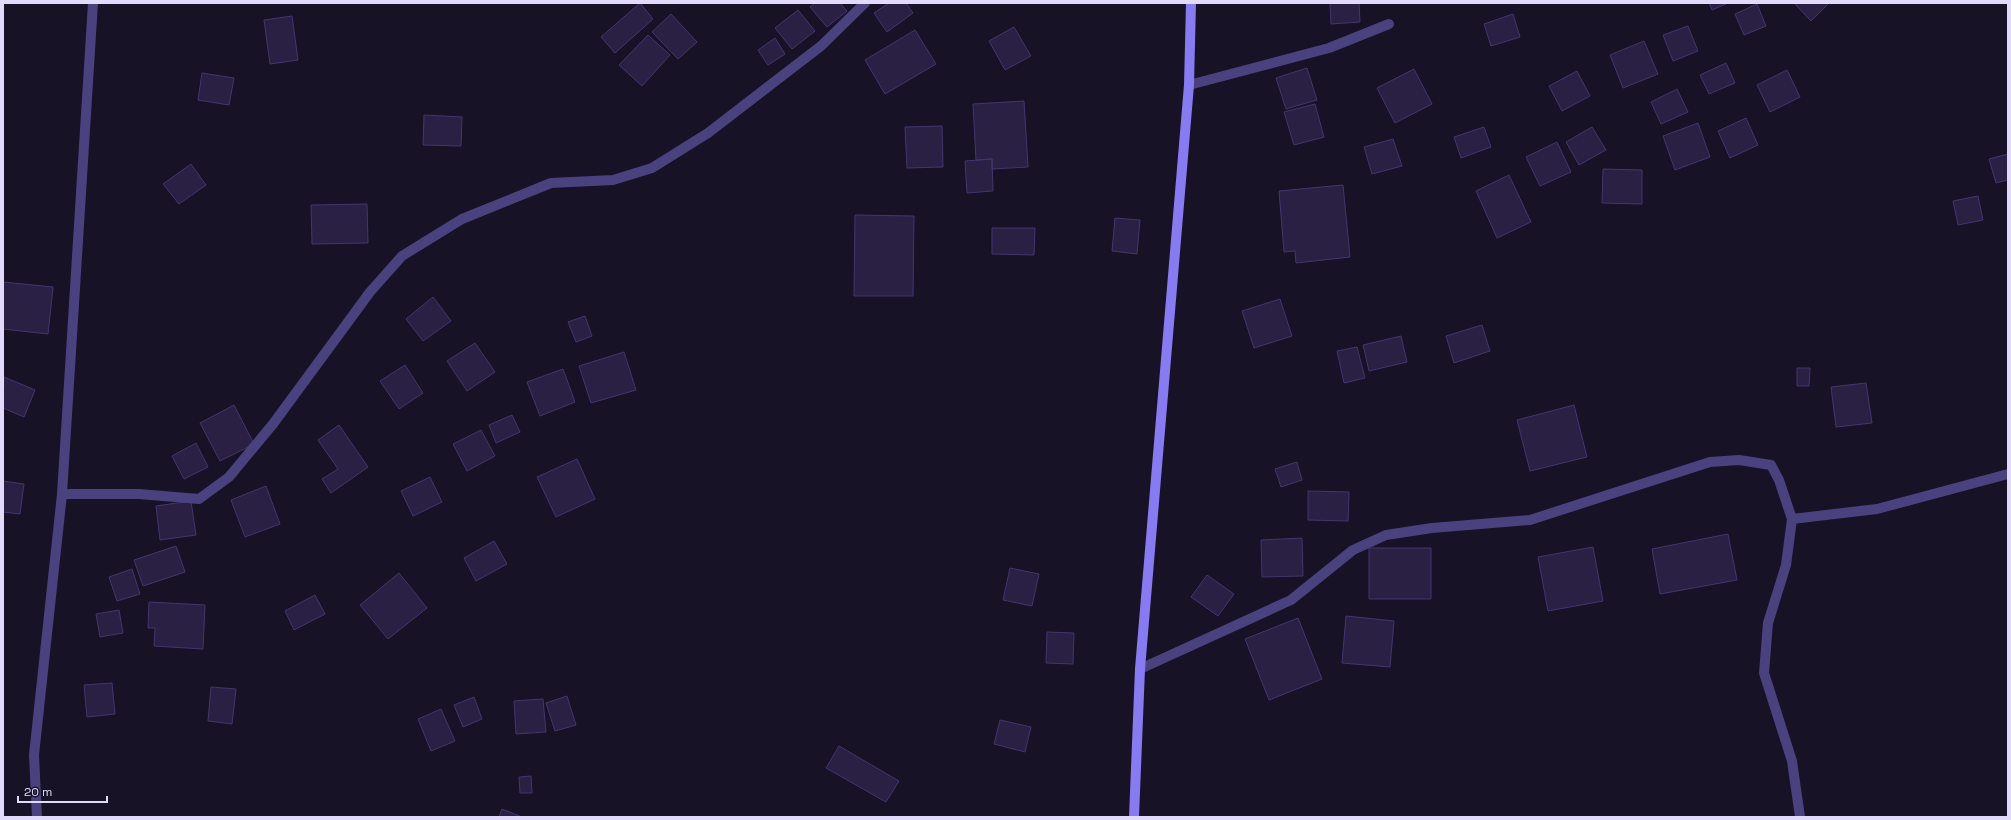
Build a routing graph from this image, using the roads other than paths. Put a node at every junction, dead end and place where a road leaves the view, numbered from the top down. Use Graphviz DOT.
graph roads {
  1 [pos="93,3"];
  2 [pos="865,3"];
  3 [pos="1191,3"];
  4 [pos="1389,24"];
  5 [pos="1189,85"];
  6 [pos="2008,474"];
  7 [pos="62,494"];
  8 [pos="1792,519"];
  9 [pos="1140,669"];
  10 [pos="37,817"];
  11 [pos="1134,817"];
  12 [pos="1800,817"];
  1 -- 7 [label="street"];
  2 -- 7 [label="street"];
  3 -- 5 [label="street"];
  4 -- 5 [label="street"];
  5 -- 9 [label="street"];
  6 -- 8 [label="street"];
  7 -- 10 [label="street"];
  8 -- 9 [label="street"];
  8 -- 12 [label="street"];
  9 -- 11 [label="street"];
}
